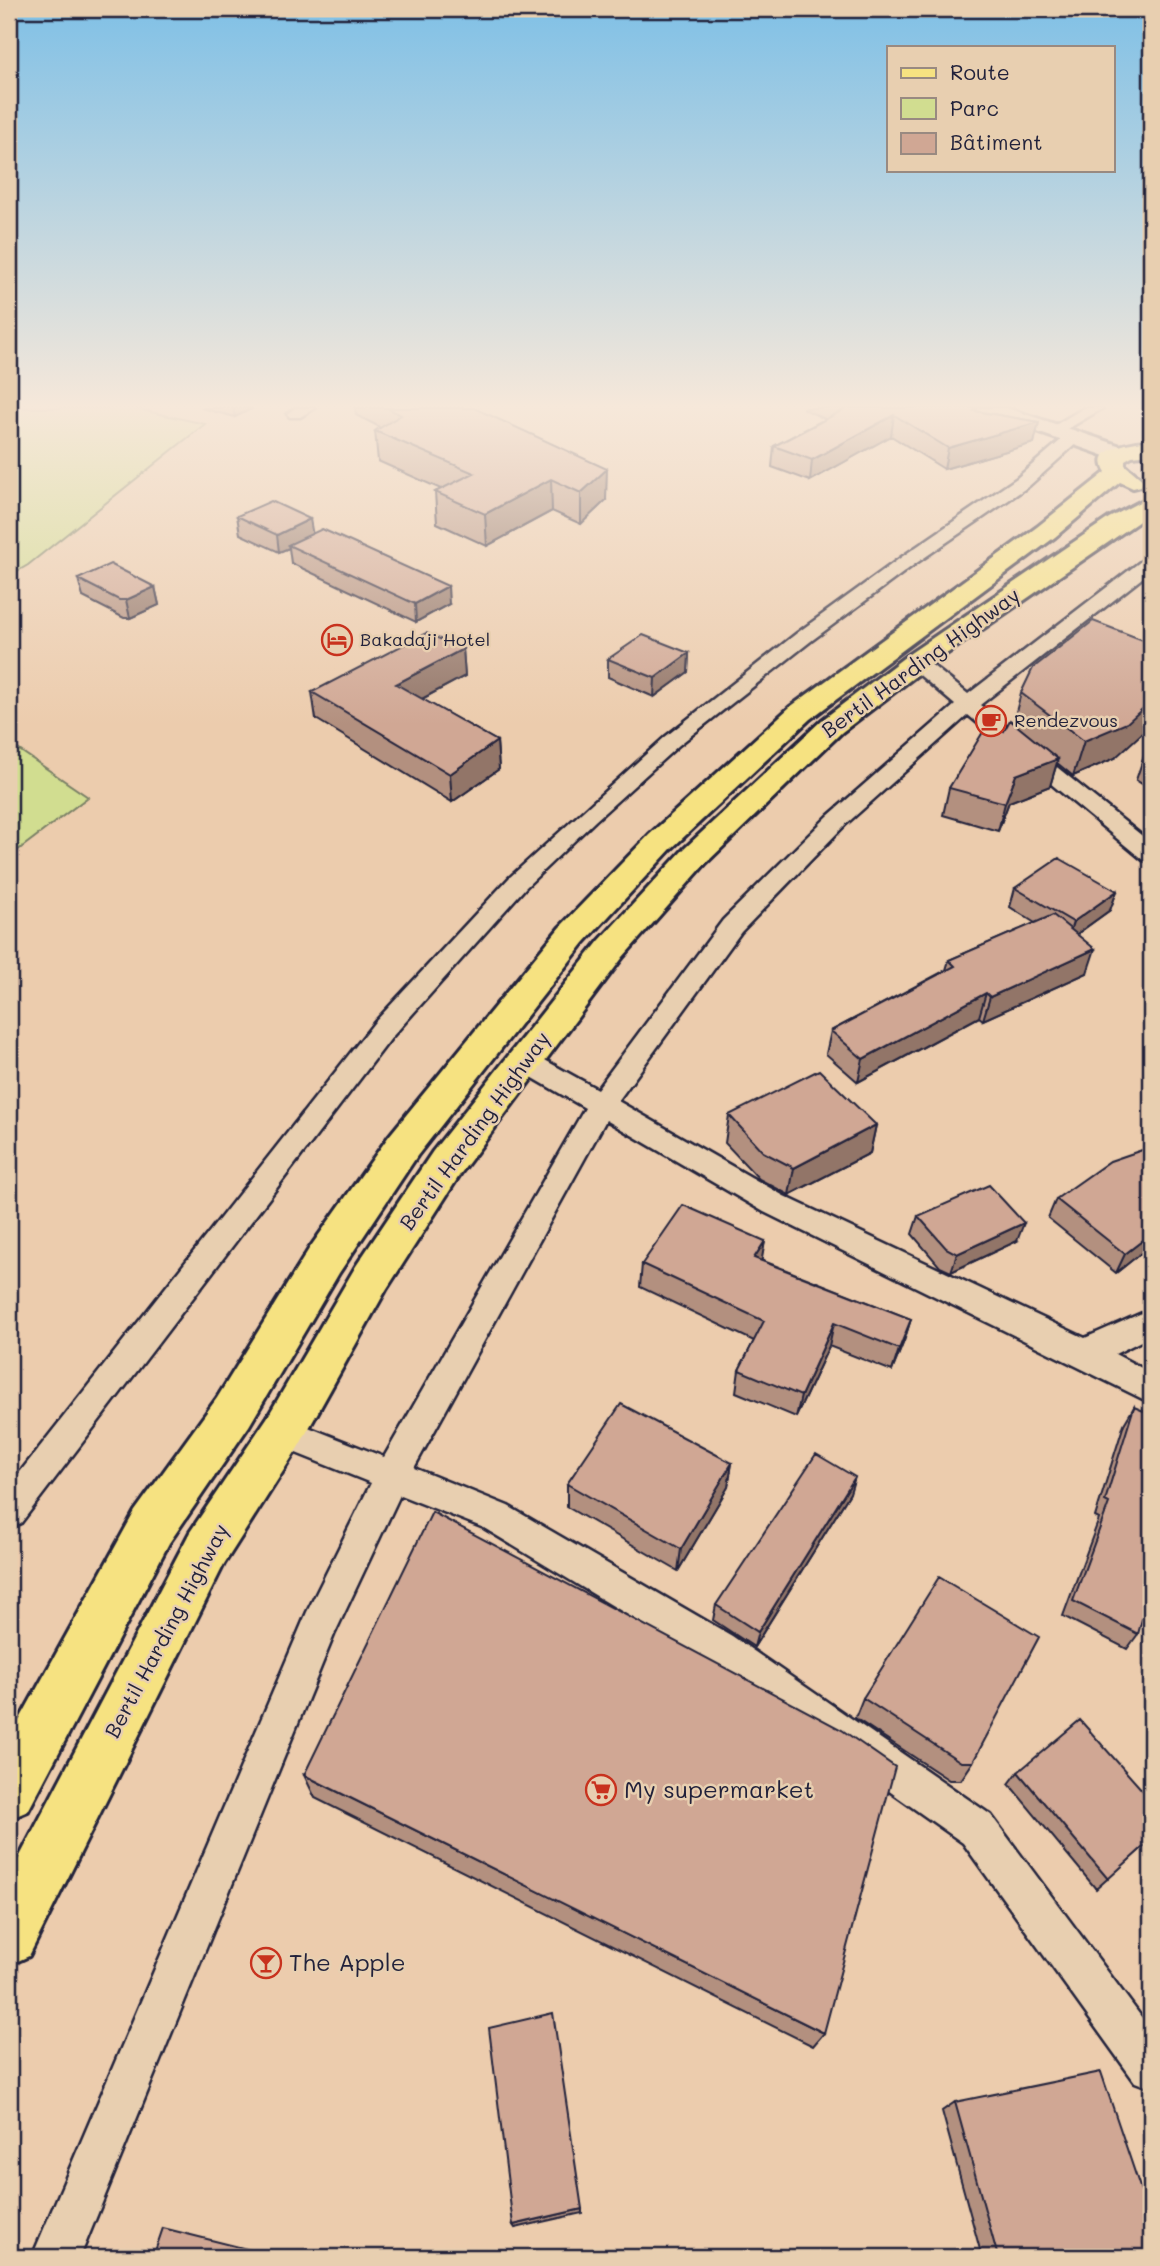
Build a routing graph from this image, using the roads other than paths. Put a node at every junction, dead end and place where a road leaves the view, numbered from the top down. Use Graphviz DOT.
graph roads {
  1 [pos="977,514"];
  2 [pos="1071,514"];
  3 [pos="1133,514"];
  4 [pos="1151,562"];
  5 [pos="916,662"];
  6 [pos="967,705"];
  7 [pos="1148,848"];
  8 [pos="525,1060"];
  9 [pos="601,1104"];
  10 [pos="1151,1322"];
  11 [pos="1085,1353"];
  12 [pos="1151,1389"];
  13 [pos="283,1432"];
  14 [pos="392,1475"];
  15 [pos="9,1512"];
  16 [pos="9,1792"];
  17 [pos="9,1936"];
  18 [pos="1151,2066"];
  19 [pos="56,2257"];
  1 -- 15 [label="street"];
  2 -- 16 [label="main road, Bertil Harding Highway"];
  3 -- 5 [label="main road, Bertil Harding Highway"];
  4 -- 6 [label="street"];
  5 -- 6 [label="street"];
  5 -- 8 [label="main road, Bertil Harding Highway"];
  6 -- 7 [label="street"];
  6 -- 9 [label="street"];
  8 -- 9 [label="street"];
  8 -- 13 [label="main road, Bertil Harding Highway"];
  9 -- 11 [label="street"];
  9 -- 14 [label="street"];
  10 -- 11 [label="street"];
  11 -- 12 [label="street"];
  13 -- 14 [label="street"];
  13 -- 17 [label="main road, Bertil Harding Highway"];
  14 -- 18 [label="street"];
  14 -- 19 [label="street"];
}
